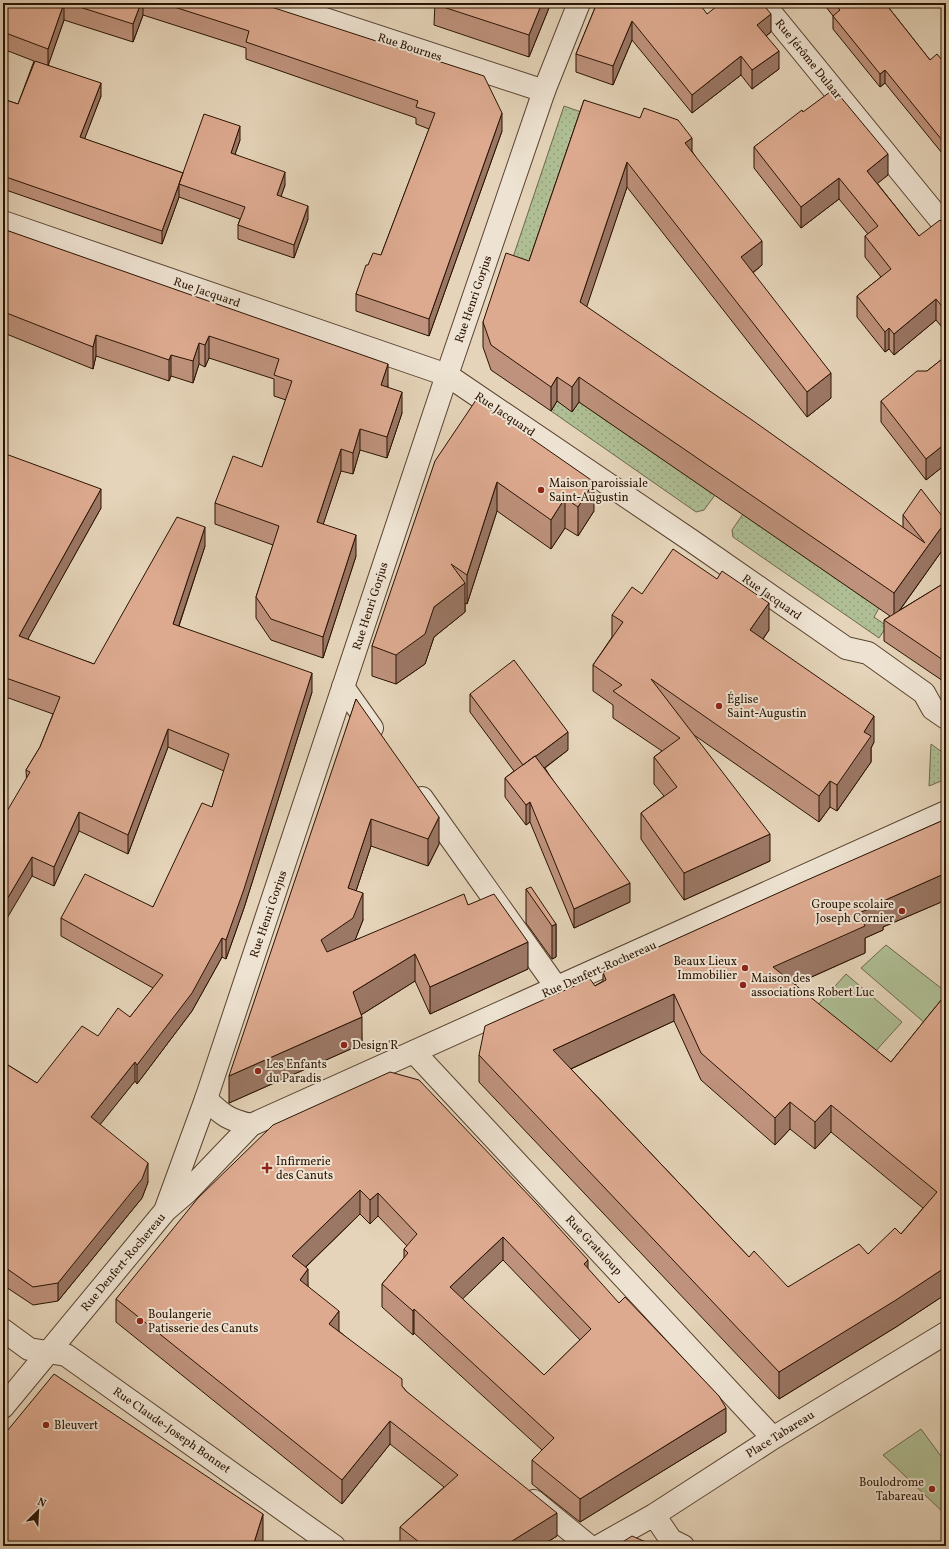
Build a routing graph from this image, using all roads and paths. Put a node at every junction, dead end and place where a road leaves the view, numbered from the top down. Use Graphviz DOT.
graph roads {
  1 [pos="276,3"];
  2 [pos="578,3"];
  3 [pos="763,3"];
  4 [pos="544,91"];
  5 [pos="3,222"];
  6 [pos="946,227"];
  7 [pos="447,375"];
  8 [pos="343,687"];
  9 [pos="946,718"];
  10 [pos="384,745"];
  11 [pos="411,783"];
  12 [pos="946,812"];
  13 [pos="557,988"];
  14 [pos="414,1052"];
  15 [pos="206,1099"];
  16 [pos="252,1125"];
  17 [pos="165,1211"];
  18 [pos="3,1330"];
  19 [pos="946,1333"];
  20 [pos="49,1352"];
  21 [pos="3,1407"];
  22 [pos="773,1438"];
  23 [pos="519,1489"];
  24 [pos="654,1515"];
  25 [pos="334,1546"];
  26 [pos="589,1546"];
  27 [pos="599,1546"];
  28 [pos="683,1546"];
  1 -- 4 [label="street, Rue Bournes"];
  2 -- 4 [label="street, Rue Henri Gorjus"];
  3 -- 6 [label="street, Rue Jérôme Dulaar"];
  4 -- 7 [label="street, Rue Henri Gorjus"];
  5 -- 7 [label="street, Rue Jacquard"];
  7 -- 8 [label="street, Rue Henri Gorjus"];
  7 -- 9 [label="street, Rue Jacquard"];
  8 -- 10 [label="street"];
  8 -- 15 [label="street, Rue Henri Gorjus"];
  11 -- 13 [label="street"];
  12 -- 13 [label="street, Rue Denfert-Rochereau"];
  13 -- 14 [label="street, Rue Denfert-Rochereau"];
  14 -- 16 [label="street, Rue Denfert-Rochereau"];
  14 -- 22 [label="street, Rue Grataloup"];
  15 -- 16 [label="street"];
  15 -- 17 [label="street, Rue Henri Gorjus"];
  16 -- 17 [label="street, Rue Denfert-Rochereau"];
  17 -- 20 [label="street, Rue Denfert-Rochereau"];
  18 -- 20 [label="street, Rue Claude-Joseph Bonnet"];
  19 -- 22 [label="street, Place Tabareau"];
  20 -- 21 [label="street, Rue Denfert-Rochereau"];
  20 -- 25 [label="street, Rue Claude-Joseph Bonnet"];
  22 -- 24 [label="street, Place Tabareau"];
  23 -- 26 [label="street"];
  24 -- 27 [label="street, Place Tabareau"];
  24 -- 28 [label="street"];
}
